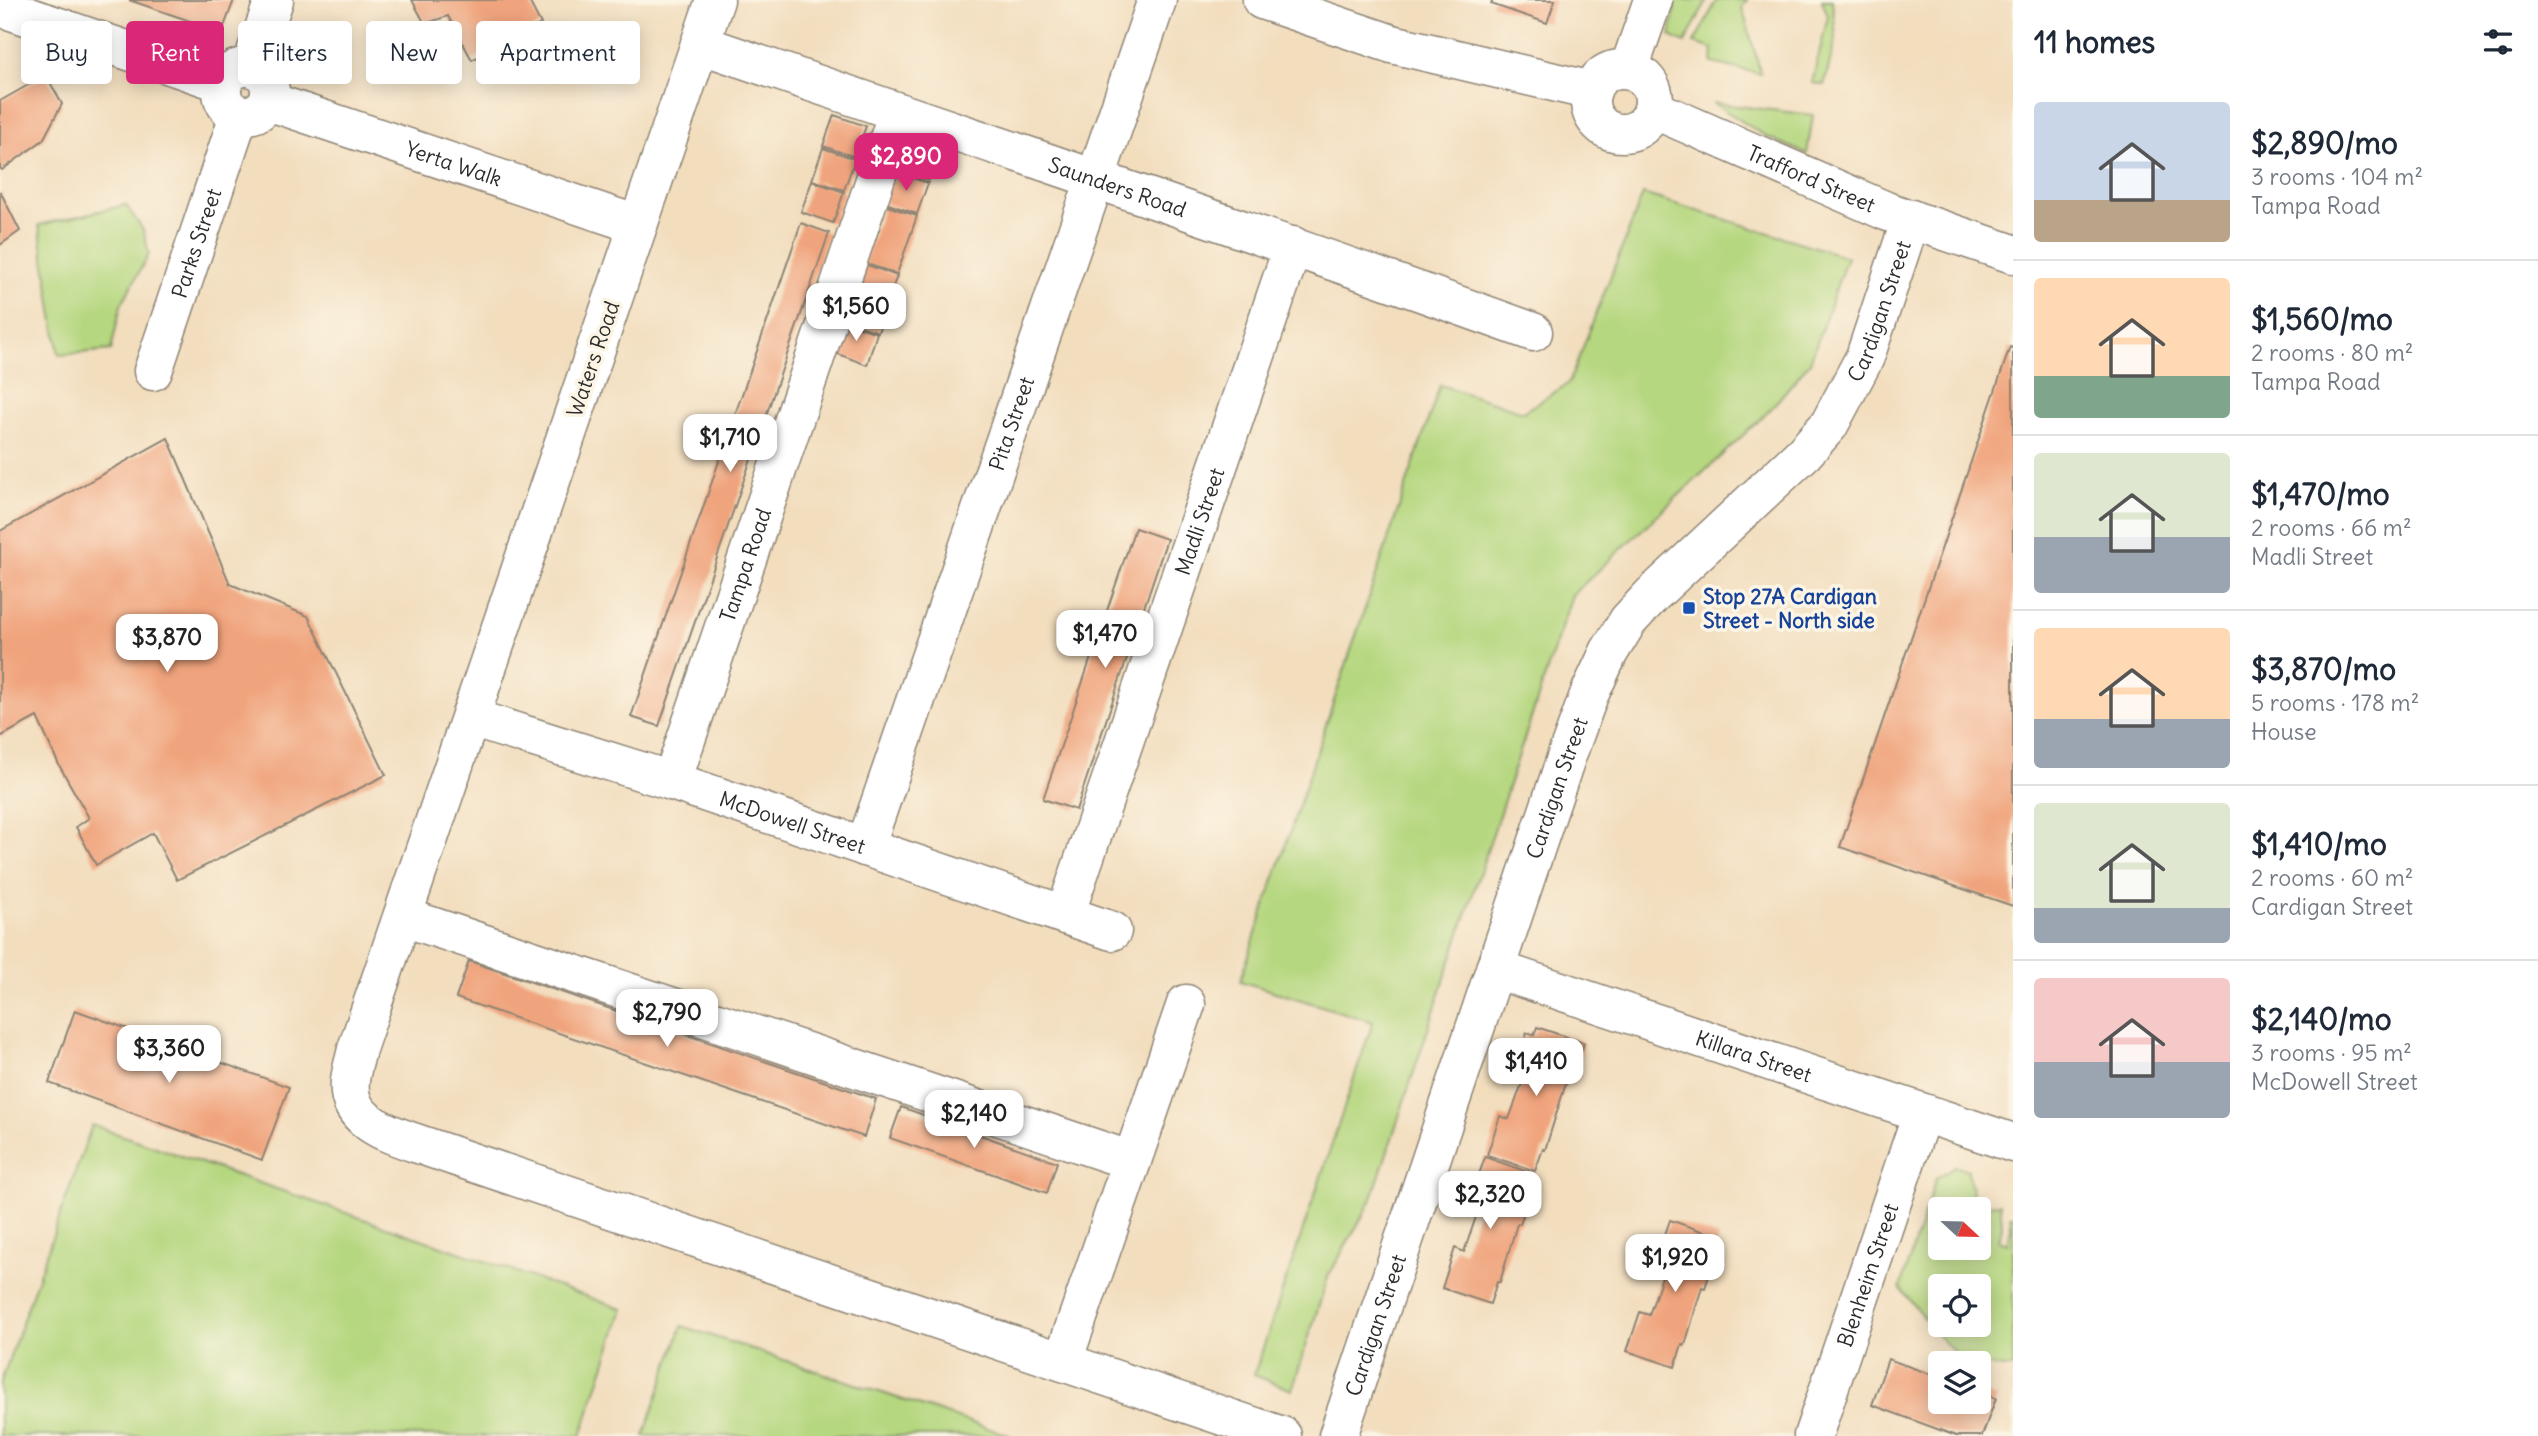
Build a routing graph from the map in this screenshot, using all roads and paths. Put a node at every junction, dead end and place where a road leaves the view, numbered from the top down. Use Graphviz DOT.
graph roads {
  1 [pos="275,0"];
  2 [pos="715,0"];
  3 [pos="1157,0"];
  4 [pos="1262,0"];
  5 [pos="1653,0"];
  6 [pos="0,7"];
  7 [pos="700,44"];
  8 [pos="1629,69"];
  9 [pos="245,91"];
  10 [pos="1592,91"];
  11 [pos="1653,109"];
  12 [pos="898,112"];
  13 [pos="1094,180"];
  14 [pos="1912,219"];
  15 [pos="638,225"];
  16 [pos="1293,246"];
  17 [pos="2013,254"];
  18 [pos="1533,332"];
  19 [pos="153,371"];
  20 [pos="471,718"];
  21 [pos="672,781"];
  22 [pos="865,847"];
  23 [pos="1065,915"];
  24 [pos="404,917"];
  25 [pos="1112,931"];
  26 [pos="1495,969"];
  27 [pos="1186,1004"];
  28 [pos="1922,1113"];
  29 [pos="2013,1143"];
  30 [pos="1132,1161"];
  31 [pos="1063,1362"];
  32 [pos="1282,1436"];
  33 [pos="1338,1436"];
  34 [pos="1813,1436"];
  1 -- 9 [label="street, Parks Street"];
  2 -- 7 [label="street, Waters Road"];
  3 -- 13 [label="street, Pita Street"];
  4 -- 10 [label="street"];
  5 -- 8 [label="street"];
  6 -- 9 [label="street, Yerta Walk"];
  7 -- 12 [label="street, Saunders Road"];
  7 -- 15 [label="street, Waters Road"];
  8 -- 10 [label="street"];
  8 -- 11 [label="street"];
  9 -- 15 [label="street, Yerta Walk"];
  9 -- 19 [label="street, Parks Street"];
  10 -- 11 [label="street"];
  11 -- 14 [label="street, Trafford Street"];
  12 -- 13 [label="street, Saunders Road"];
  12 -- 21 [label="street, Tampa Road"];
  13 -- 16 [label="street, Saunders Road"];
  13 -- 22 [label="street, Pita Street"];
  14 -- 17 [label="street, Trafford Street"];
  14 -- 26 [label="street, Cardigan Street"];
  15 -- 20 [label="street, Waters Road"];
  16 -- 18 [label="street, Saunders Road"];
  16 -- 23 [label="street, Madli Street"];
  20 -- 21 [label="street, McDowell Street"];
  20 -- 24 [label="street, Waters Road"];
  21 -- 22 [label="street, McDowell Street"];
  22 -- 23 [label="street, McDowell Street"];
  23 -- 25 [label="street, McDowell Street"];
  24 -- 30 [label="street"];
  24 -- 31 [label="street, Waters Road"];
  26 -- 28 [label="street, Killara Street"];
  26 -- 33 [label="street, Cardigan Street"];
  27 -- 30 [label="street"];
  28 -- 29 [label="street, Killara Street"];
  28 -- 34 [label="street, Blenheim Street"];
  30 -- 31 [label="street"];
  31 -- 32 [label="street, Waters Road"];
}
